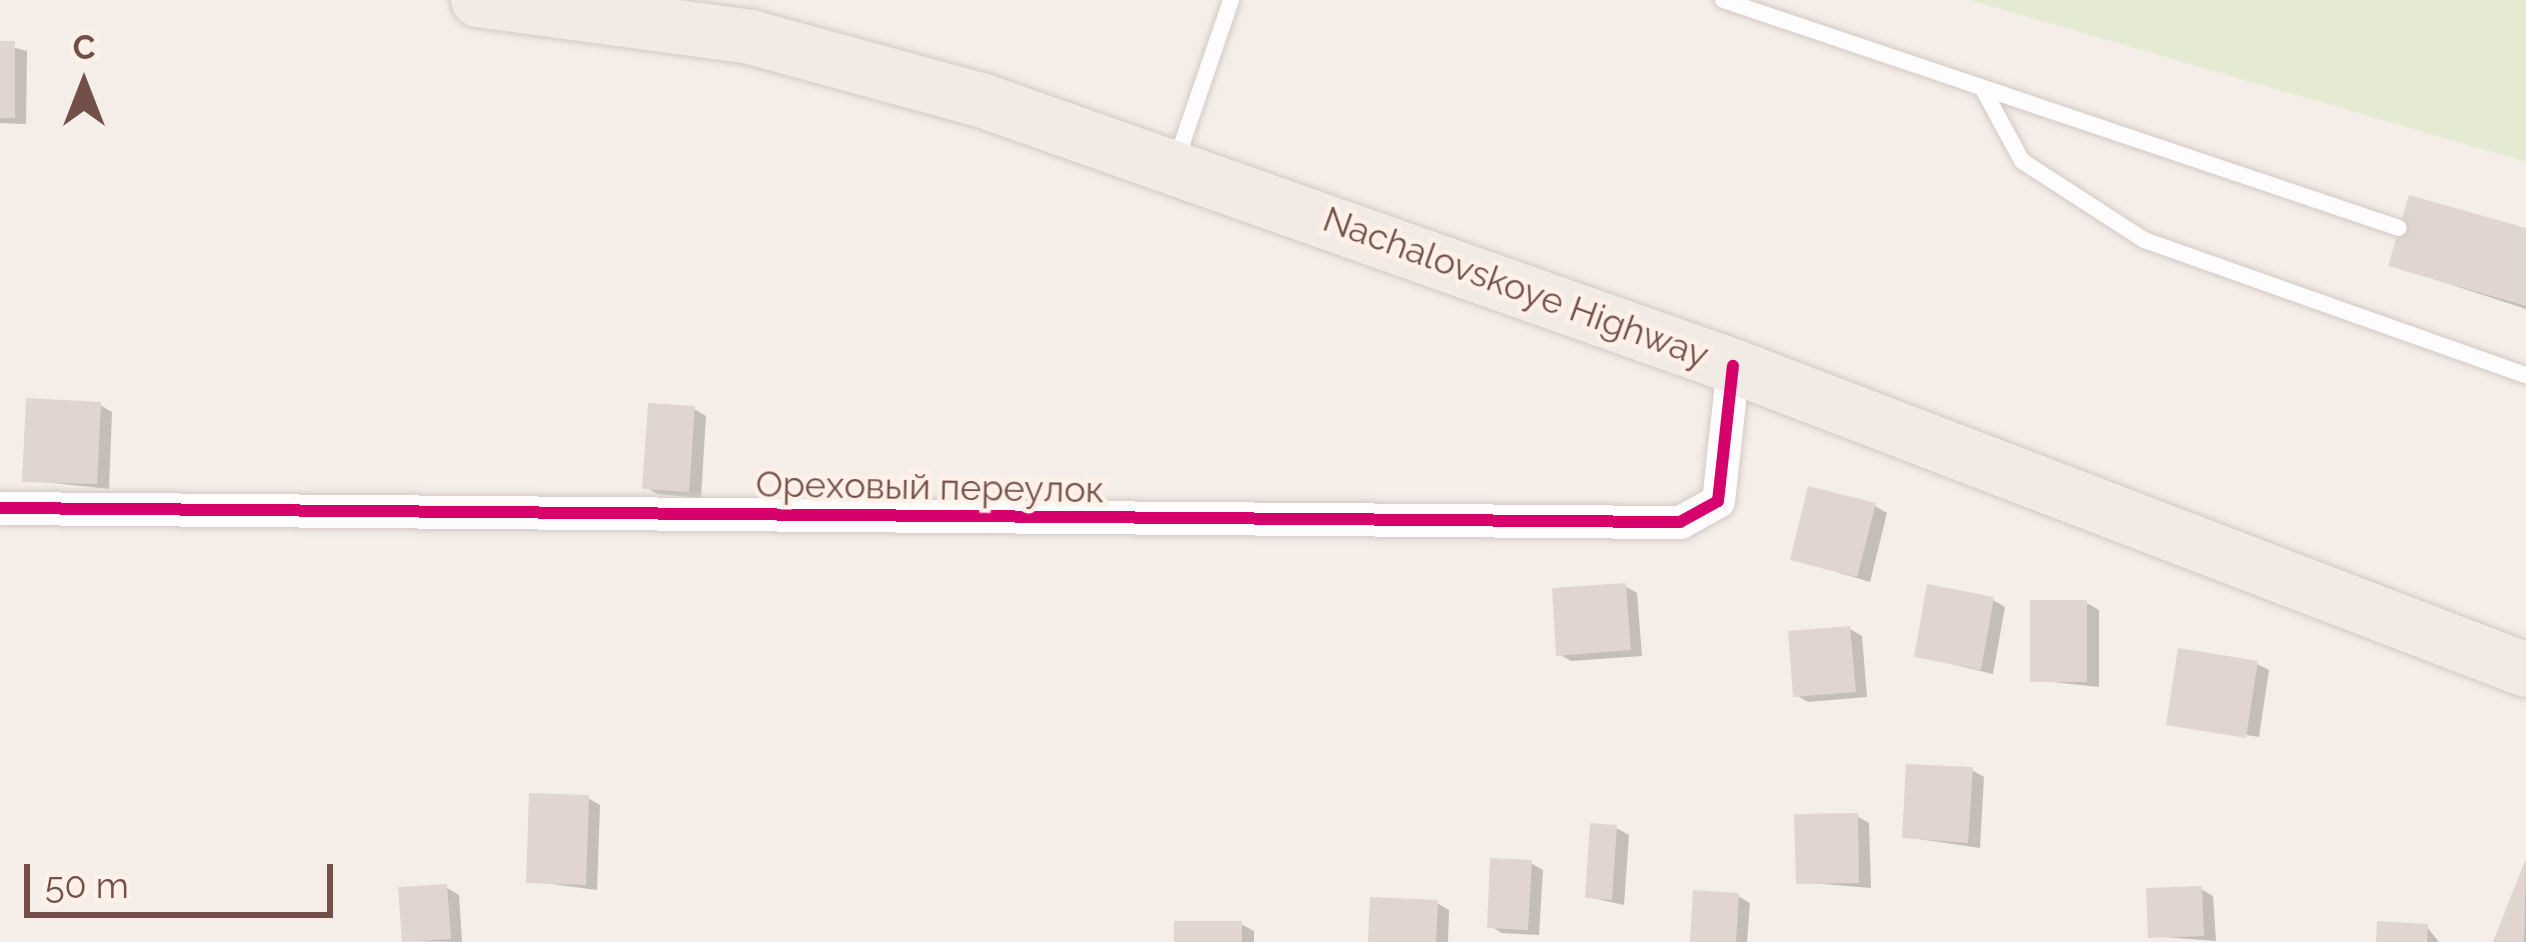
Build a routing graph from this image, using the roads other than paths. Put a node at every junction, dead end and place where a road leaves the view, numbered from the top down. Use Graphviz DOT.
graph roads {
  1 [pos="478,0"];
  2 [pos="1232,0"];
  3 [pos="1723,0"];
  4 [pos="1984,91"];
  5 [pos="1175,165"];
  6 [pos="2399,228"];
  7 [pos="1733,365"];
  8 [pos="2526,375"];
  9 [pos="0,508"];
  10 [pos="2526,670"];
  1 -- 5 [label="main road, Nachalovskoye Highway"];
  2 -- 5 [label="lane"];
  3 -- 4 [label="lane"];
  4 -- 6 [label="lane"];
  4 -- 8 [label="lane"];
  5 -- 7 [label="main road, Nachalovskoye Highway"];
  7 -- 9 [label="street, Ореховый переулок"];
  7 -- 10 [label="main road, Nachalovskoye Highway"];
}
